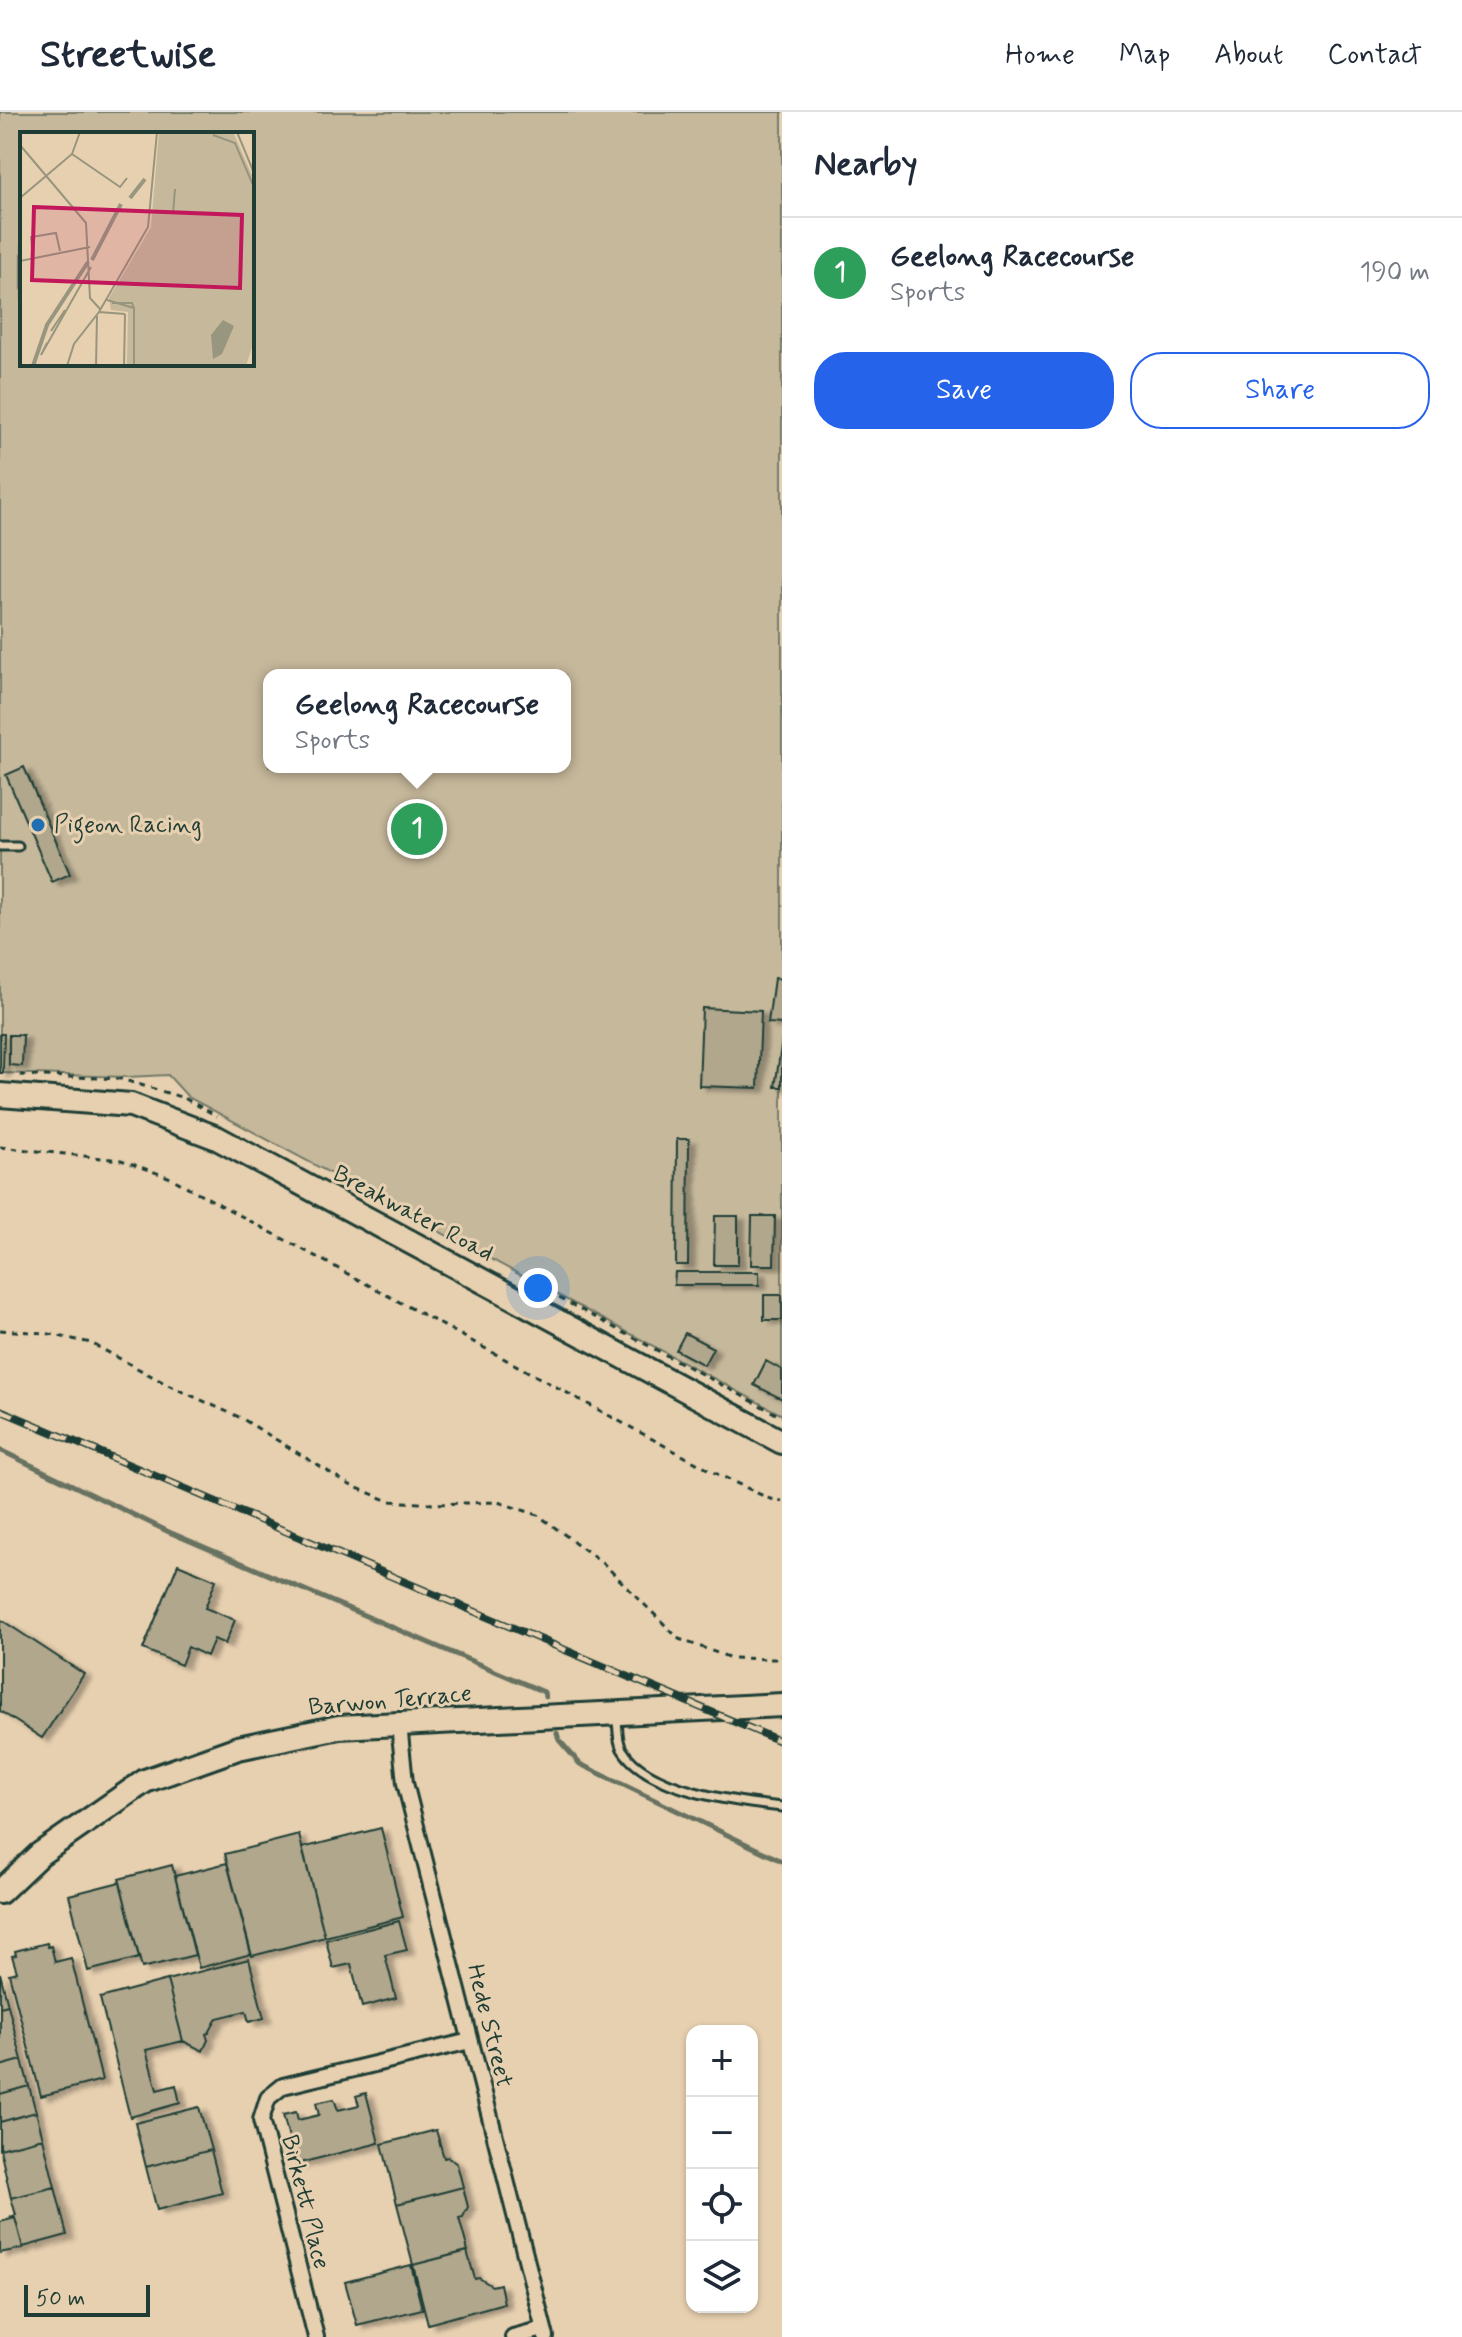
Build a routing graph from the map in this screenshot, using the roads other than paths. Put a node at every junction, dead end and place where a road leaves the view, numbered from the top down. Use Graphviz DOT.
graph roads {
  1 [pos="0,846"];
  2 [pos="18,846"];
  3 [pos="0,1095"];
  4 [pos="782,1442"];
  5 [pos="782,1705"];
  6 [pos="617,1712"];
  7 [pos="399,1724"];
  8 [pos="782,1807"];
  9 [pos="0,1892"];
  10 [pos="470,2041"];
  11 [pos="544,2333"];
  12 [pos="316,2337"];
  13 [pos="513,2337"];
  1 -- 2 [label="lane"];
  3 -- 4 [label="street, Breakwater Road"];
  5 -- 6 [label="street, Barwon Terrace"];
  6 -- 7 [label="street, Barwon Terrace"];
  6 -- 8 [label="lane"];
  7 -- 9 [label="street, Barwon Terrace"];
  7 -- 10 [label="street, Hede Street"];
  10 -- 11 [label="street, Hede Street"];
  10 -- 12 [label="street, Birkett Place"];
  11 -- 13 [label="street"];
}
